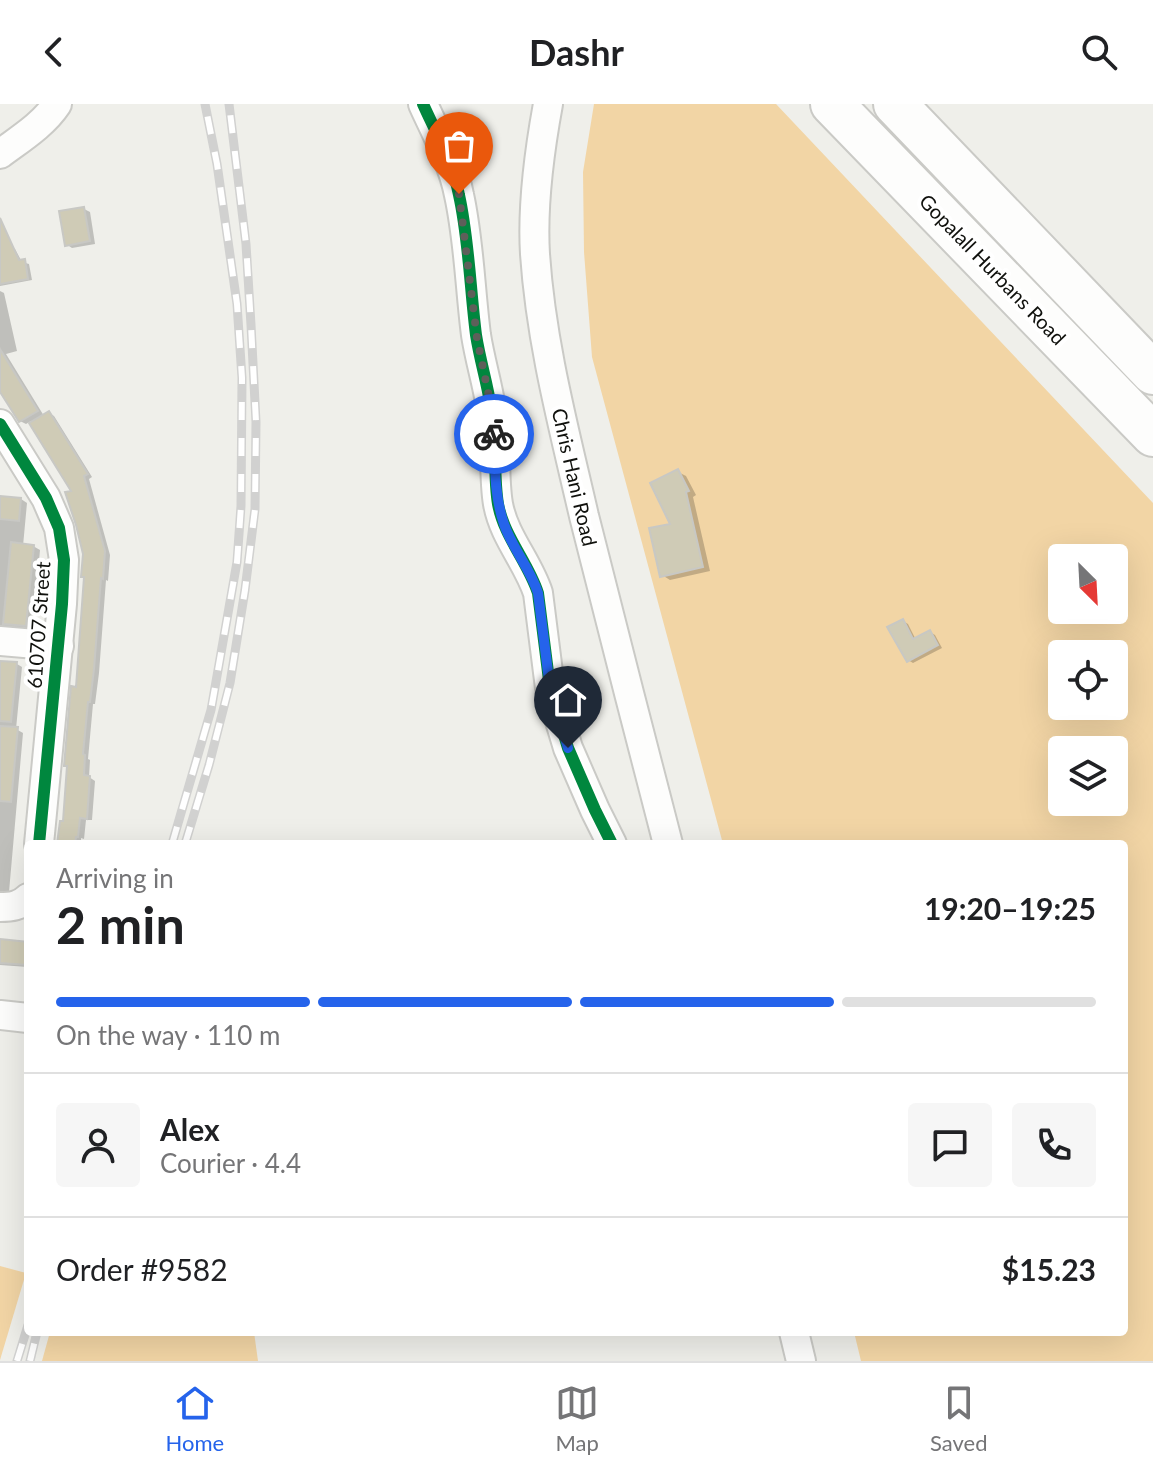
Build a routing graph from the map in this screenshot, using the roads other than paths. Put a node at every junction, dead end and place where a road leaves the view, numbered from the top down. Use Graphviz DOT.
graph roads {
  1 [pos="57,104"];
  2 [pos="423,104"];
  3 [pos="548,104"];
  4 [pos="832,104"];
  5 [pos="895,104"];
  6 [pos="0,154"];
  7 [pos="1153,373"];
  8 [pos="0,424"];
  9 [pos="1153,435"];
  10 [pos="8,454"];
  11 [pos="0,641"];
  12 [pos="59,646"];
  13 [pos="39,840"];
  14 [pos="610,840"];
  15 [pos="667,840"];
  16 [pos="0,1015"];
  17 [pos="24,1018"];
  18 [pos="795,1336"];
  19 [pos="801,1361"];
  1 -- 6 [label="street"];
  2 -- 14 [label="street"];
  3 -- 15 [label="street, Chris Hani Road"];
  4 -- 9 [label="highway, Gopalall Hurbans Road"];
  5 -- 7 [label="highway"];
  8 -- 10 [label="street, 610707 Street"];
  10 -- 12 [label="street, 610707 Street"];
  11 -- 12 [label="street"];
  12 -- 13 [label="street, 610707 Street"];
  16 -- 17 [label="street"];
  18 -- 19 [label="street"];
}
